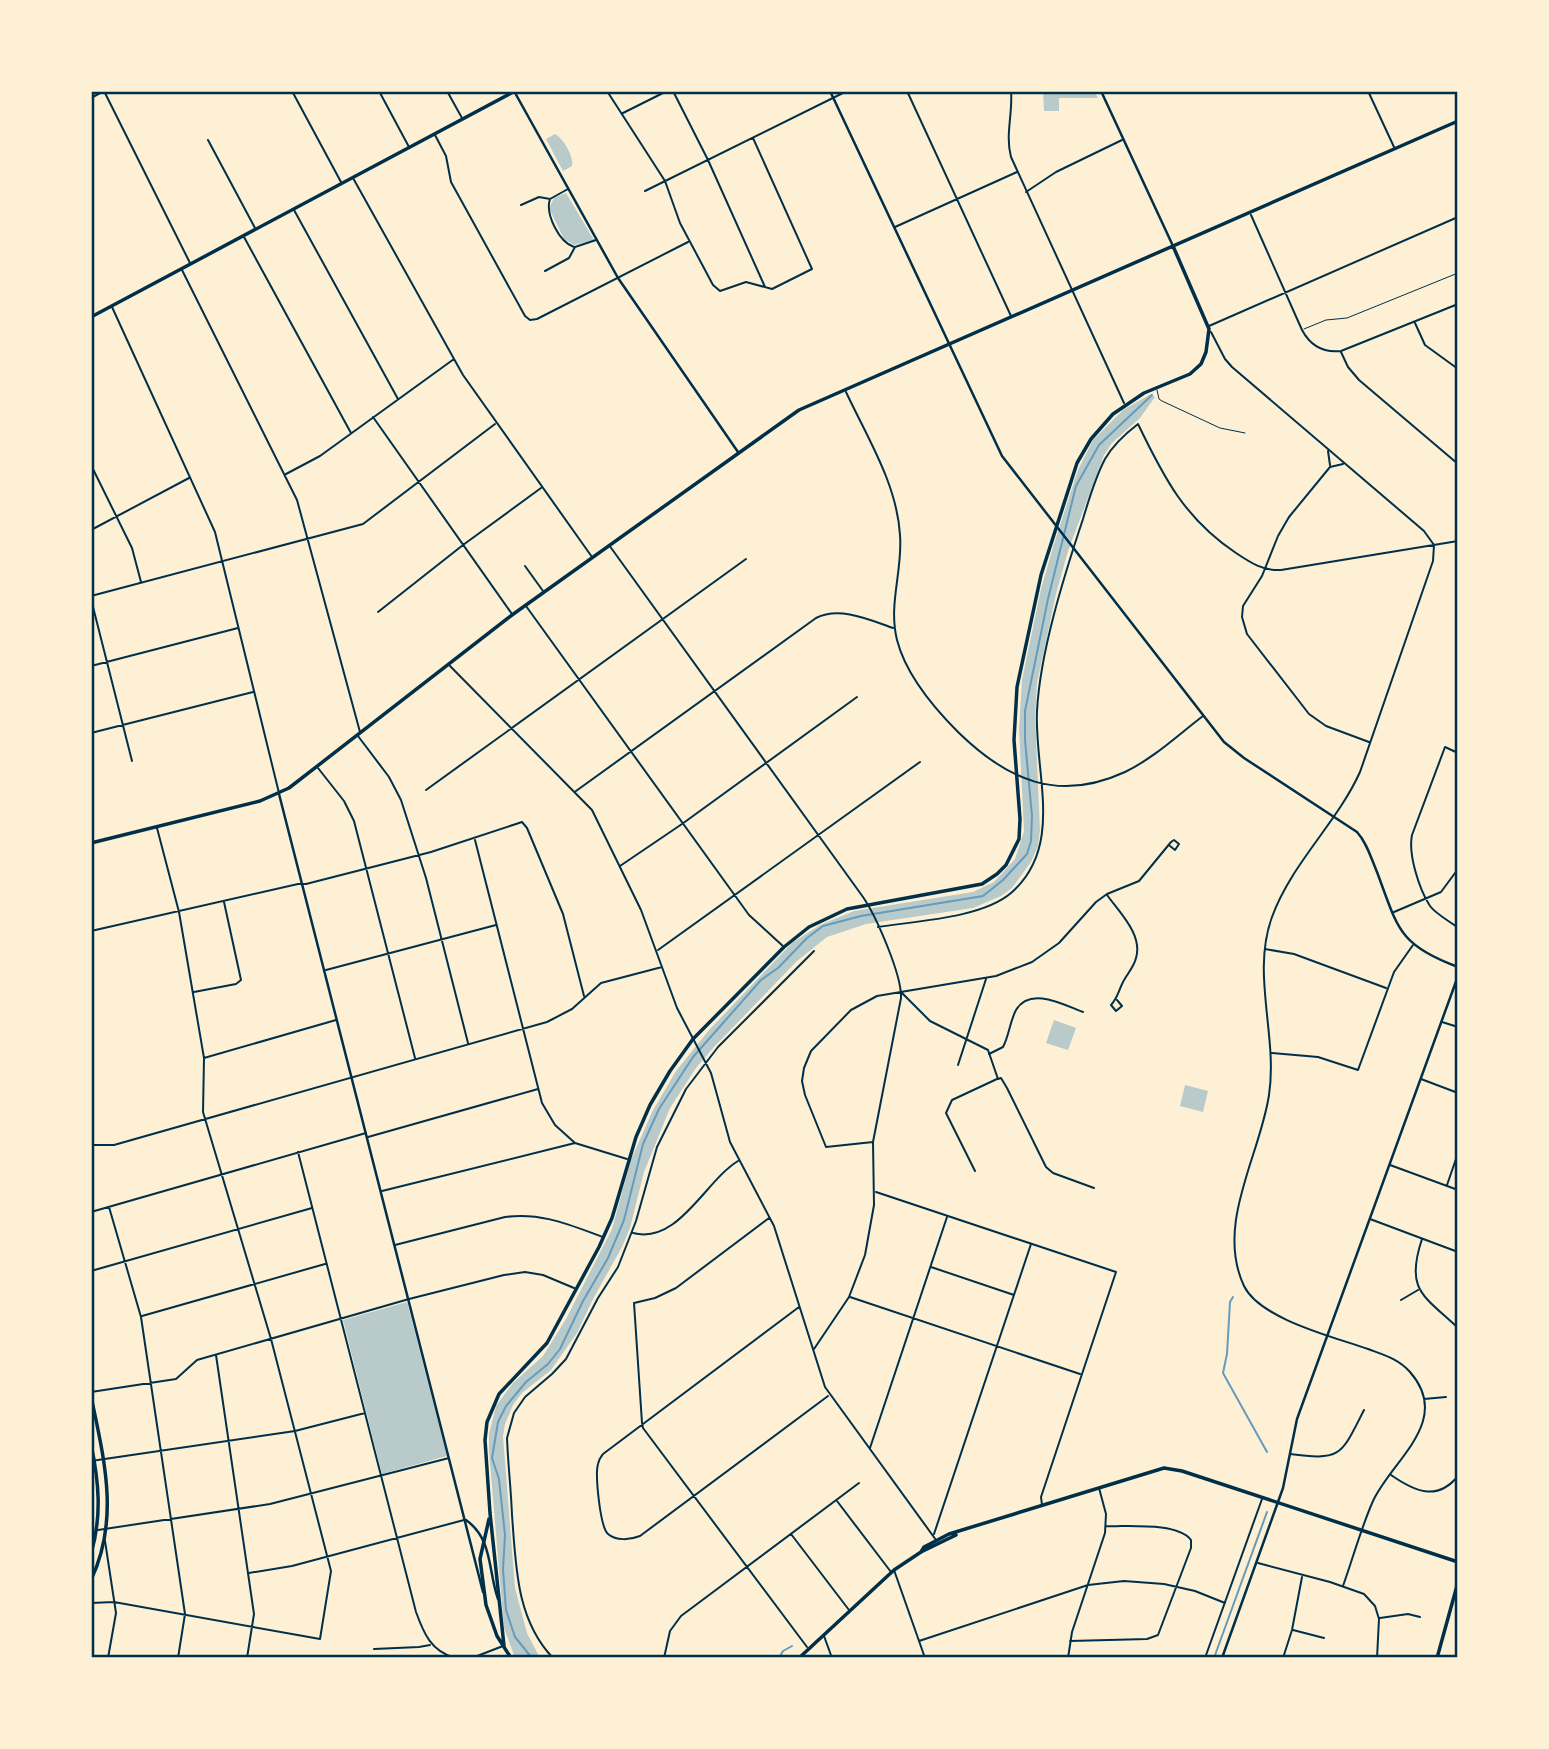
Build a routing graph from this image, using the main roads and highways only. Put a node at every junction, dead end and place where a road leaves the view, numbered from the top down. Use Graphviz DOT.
graph roads {
  1 [pos="514,91"];
  2 [pos="1458,121"];
  3 [pos="1173,246"];
  4 [pos="91,317"];
  5 [pos="91,843"];
  6 [pos="91,1394"];
  7 [pos="91,1444"];
  8 [pos="93,1461"];
  9 [pos="490,1513"];
  10 [pos="91,1554"];
  11 [pos="1458,1562"];
  12 [pos="91,1580"];
  13 [pos="1458,1582"];
  14 [pos="504,1646"];
  15 [pos="510,1658"];
  16 [pos="799,1658"];
  17 [pos="1437,1658"];
  1 -- 4 [label="main road"];
  2 -- 3 [label="main road"];
  3 -- 5 [label="main road"];
  3 -- 9 [label="main road"];
  6 -- 12 [label="main road"];
  7 -- 8 [label="main road"];
  8 -- 10 [label="main road"];
  9 -- 14 [label="main road"];
  9 -- 14 [label="main road"];
  11 -- 16 [label="main road"];
  13 -- 17 [label="main road"];
  14 -- 15 [label="main road"];
}
